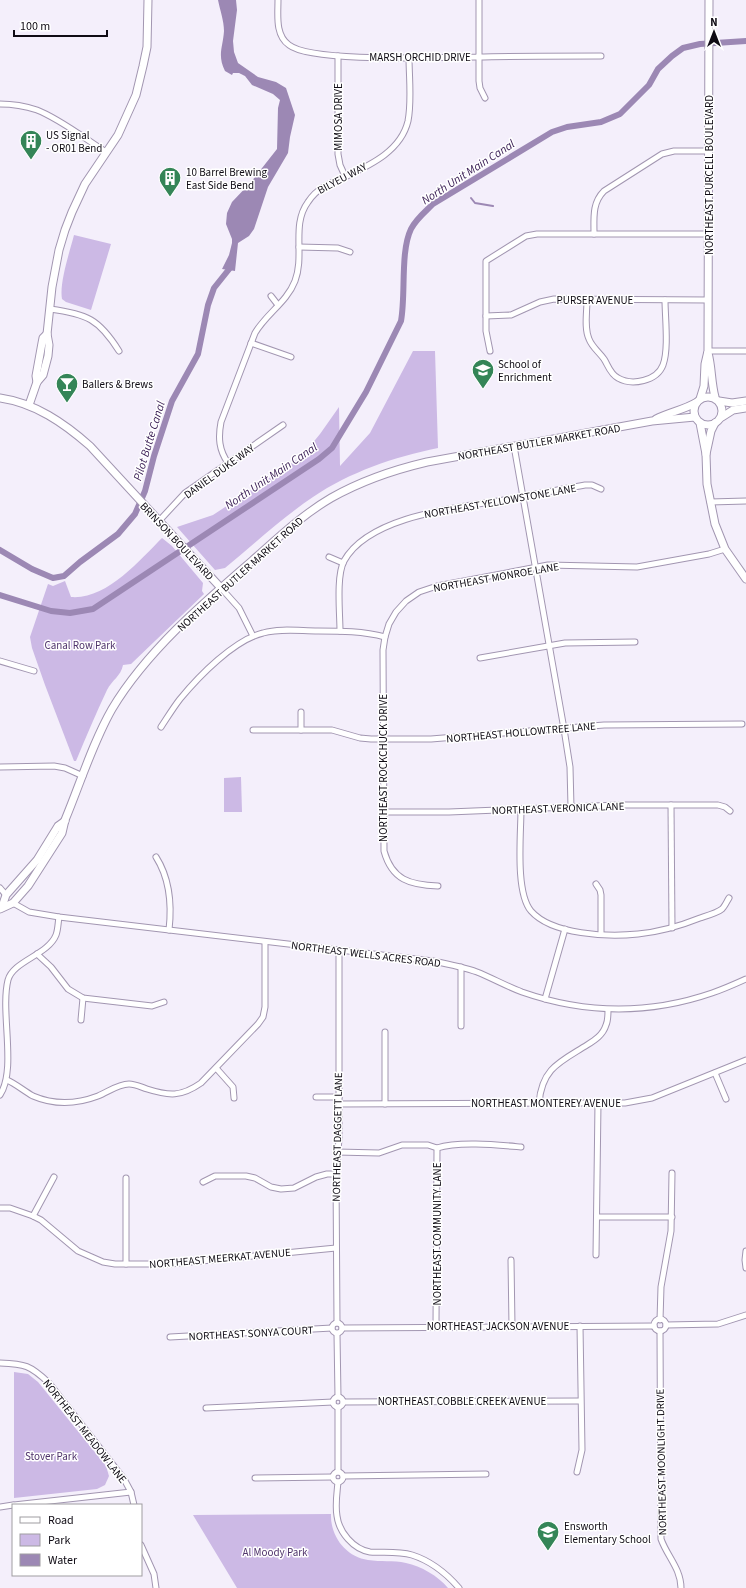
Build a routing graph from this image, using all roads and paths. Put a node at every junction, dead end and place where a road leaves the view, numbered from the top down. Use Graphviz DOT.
graph roads {
  1 [pos="148,0"];
  2 [pos="278,0"];
  3 [pos="479,0"];
  4 [pos="709,0"];
  5 [pos="338,56"];
  6 [pos="479,56"];
  7 [pos="601,56"];
  8 [pos="409,57"];
  9 [pos="485,98"];
  10 [pos="0,104"];
  11 [pos="708,151"];
  12 [pos="106,152"];
  13 [pos="345,176"];
  14 [pos="594,234"];
  15 [pos="708,234"];
  16 [pos="299,247"];
  17 [pos="350,252"];
  18 [pos="271,296"];
  19 [pos="587,300"];
  20 [pos="665,300"];
  21 [pos="708,300"];
  22 [pos="278,305"];
  23 [pos="50,309"];
  24 [pos="486,316"];
  25 [pos="251,343"];
  26 [pos="119,351"];
  27 [pos="490,351"];
  28 [pos="708,351"];
  29 [pos="746,351"];
  30 [pos="291,357"];
  31 [pos="0,398"];
  32 [pos="717,399"];
  33 [pos="698,401"];
  34 [pos="746,401"];
  35 [pos="29,405"];
  36 [pos="746,408"];
  37 [pos="722,416"];
  38 [pos="698,420"];
  39 [pos="652,421"];
  40 [pos="715,423"];
  41 [pos="283,425"];
  42 [pos="514,446"];
  43 [pos="706,454"];
  44 [pos="228,463"];
  45 [pos="601,489"];
  46 [pos="523,496"];
  47 [pos="746,501"];
  48 [pos="710,502"];
  49 [pos="159,521"];
  50 [pos="725,549"];
  51 [pos="329,557"];
  52 [pos="343,563"];
  53 [pos="536,567"];
  54 [pos="746,579"];
  55 [pos="221,588"];
  56 [pos="340,631"];
  57 [pos="253,636"];
  58 [pos="385,637"];
  59 [pos="635,642"];
  60 [pos="549,645"];
  61 [pos="480,658"];
  62 [pos="0,661"];
  63 [pos="34,671"];
  64 [pos="301,712"];
  65 [pos="742,724"];
  66 [pos="161,727"];
  67 [pos="564,729"];
  68 [pos="253,730"];
  69 [pos="301,730"];
  70 [pos="383,739"];
  71 [pos="0,767"];
  72 [pos="83,776"];
  73 [pos="671,805"];
  74 [pos="571,807"];
  75 [pos="521,809"];
  76 [pos="730,811"];
  77 [pos="383,812"];
  78 [pos="65,820"];
  79 [pos="58,826"];
  80 [pos="156,857"];
  81 [pos="596,884"];
  82 [pos="438,886"];
  83 [pos="0,888"];
  84 [pos="6,895"];
  85 [pos="729,898"];
  86 [pos="13,903"];
  87 [pos="1,908"];
  88 [pos="59,917"];
  89 [pos="672,928"];
  90 [pos="565,929"];
  91 [pos="168,930"];
  92 [pos="601,934"];
  93 [pos="265,942"];
  94 [pos="339,950"];
  95 [pos="38,954"];
  96 [pos="461,967"];
  97 [pos="746,979"];
  98 [pos="83,998"];
  99 [pos="545,999"];
  100 [pos="164,1002"];
  101 [pos="608,1010"];
  102 [pos="81,1020"];
  103 [pos="461,1026"];
  104 [pos="385,1032"];
  105 [pos="746,1060"];
  106 [pos="216,1068"];
  107 [pos="714,1073"];
  108 [pos="7,1080"];
  109 [pos="0,1095"];
  110 [pos="316,1097"];
  111 [pos="339,1097"];
  112 [pos="234,1098"];
  113 [pos="726,1099"];
  114 [pos="540,1103"];
  115 [pos="598,1103"];
  116 [pos="339,1104"];
  117 [pos="385,1104"];
  118 [pos="521,1147"];
  119 [pos="437,1148"];
  120 [pos="337,1152"];
  121 [pos="672,1173"];
  122 [pos="336,1174"];
  123 [pos="54,1178"];
  124 [pos="126,1178"];
  125 [pos="203,1182"];
  126 [pos="0,1208"];
  127 [pos="33,1216"];
  128 [pos="597,1217"];
  129 [pos="672,1217"];
  130 [pos="336,1248"];
  131 [pos="746,1250"];
  132 [pos="596,1256"];
  133 [pos="511,1260"];
  134 [pos="126,1264"];
  135 [pos="746,1268"];
  136 [pos="746,1315"];
  137 [pos="660,1320"];
  138 [pos="337,1323"];
  139 [pos="666,1325"];
  140 [pos="436,1326"];
  141 [pos="512,1326"];
  142 [pos="580,1326"];
  143 [pos="654,1326"];
  144 [pos="332,1328"];
  145 [pos="342,1328"];
  146 [pos="660,1331"];
  147 [pos="337,1334"];
  148 [pos="170,1338"];
  149 [pos="0,1363"];
  150 [pos="338,1397"];
  151 [pos="580,1401"];
  152 [pos="332,1402"];
  153 [pos="343,1402"];
  154 [pos="206,1408"];
  155 [pos="338,1408"];
  156 [pos="338,1472"];
  157 [pos="577,1472"];
  158 [pos="486,1474"];
  159 [pos="343,1476"];
  160 [pos="332,1477"];
  161 [pos="255,1478"];
  162 [pos="338,1482"];
  163 [pos="131,1492"];
  164 [pos="22,1504"];
  165 [pos="134,1504"];
  166 [pos="12,1505"];
  167 [pos="0,1506"];
  168 [pos="142,1547"];
  169 [pos="156,1588"];
  170 [pos="459,1588"];
  171 [pos="682,1588"];
  1 -- 12 [label="street"];
  2 -- 5 [label="street, MARSH ORCHID DRIVE"];
  3 -- 6 [label="street"];
  4 -- 11 [label="street, NORTHEAST PURCELL BOULEVARD"];
  5 -- 8 [label="street, MARSH ORCHID DRIVE"];
  5 -- 13 [label="street, MIMOSA DRIVE"];
  6 -- 7 [label="street, MARSH ORCHID DRIVE"];
  6 -- 8 [label="street, MARSH ORCHID DRIVE"];
  6 -- 9 [label="street"];
  8 -- 13 [label="street, BILYEU WAY"];
  10 -- 12 [label="street"];
  11 -- 14 [label="street"];
  11 -- 15 [label="street, NORTHEAST PURCELL BOULEVARD"];
  12 -- 23 [label="street"];
  13 -- 16 [label="street, BILYEU WAY"];
  14 -- 15 [label="street"];
  14 -- 24 [label="street"];
  15 -- 21 [label="street, NORTHEAST PURCELL BOULEVARD"];
  16 -- 17 [label="street"];
  16 -- 22 [label="street, BILYEU WAY"];
  18 -- 22 [label="street"];
  19 -- 20 [label="street, PURSER AVENUE"];
  19 -- 20 [label="street"];
  19 -- 24 [label="street, PURSER AVENUE"];
  20 -- 21 [label="street, PURSER AVENUE"];
  21 -- 28 [label="street, NORTHEAST PURCELL BOULEVARD"];
  22 -- 25 [label="street, BILYEU WAY"];
  23 -- 26 [label="street"];
  23 -- 35 [label="street"];
  24 -- 27 [label="street"];
  25 -- 30 [label="street"];
  25 -- 44 [label="street, BILYEU WAY"];
  28 -- 29 [label="street"];
  28 -- 32 [label="street, NORTHEAST PURCELL BOULEVARD"];
  28 -- 33 [label="street, NORTHEAST PURCELL BOULEVARD"];
  31 -- 35 [label="street, BRINSON BOULEVARD"];
  32 -- 33 [label="street"];
  32 -- 34 [label="street"];
  32 -- 37 [label="street"];
  33 -- 38 [label="street"];
  33 -- 39 [label="street, NORTHEAST BUTLER MARKET ROAD"];
  35 -- 49 [label="street, BRINSON BOULEVARD"];
  36 -- 37 [label="street"];
  37 -- 40 [label="street"];
  38 -- 39 [label="street, NORTHEAST BUTLER MARKET ROAD"];
  38 -- 40 [label="street"];
  38 -- 43 [label="street"];
  39 -- 42 [label="street, NORTHEAST BUTLER MARKET ROAD"];
  40 -- 43 [label="street"];
  41 -- 44 [label="street, DANIEL DUKE WAY"];
  42 -- 46 [label="street"];
  42 -- 55 [label="street, NORTHEAST BUTLER MARKET ROAD"];
  43 -- 48 [label="street"];
  44 -- 49 [label="street, DANIEL DUKE WAY"];
  45 -- 46 [label="street, NORTHEAST YELLOWSTONE LANE"];
  46 -- 52 [label="street, NORTHEAST YELLOWSTONE LANE"];
  46 -- 53 [label="street"];
  47 -- 48 [label="street"];
  48 -- 50 [label="street"];
  49 -- 55 [label="street, BRINSON BOULEVARD"];
  50 -- 53 [label="street, NORTHEAST MONROE LANE"];
  50 -- 54 [label="street"];
  51 -- 52 [label="street"];
  52 -- 56 [label="street, NORTHEAST YELLOWSTONE LANE"];
  53 -- 58 [label="street, NORTHEAST MONROE LANE"];
  53 -- 60 [label="street"];
  55 -- 57 [label="street"];
  55 -- 72 [label="street, NORTHEAST BUTLER MARKET ROAD"];
  56 -- 57 [label="street"];
  56 -- 58 [label="street"];
  57 -- 66 [label="street"];
  58 -- 70 [label="street, NORTHEAST ROCKCHUCK DRIVE"];
  59 -- 60 [label="street"];
  60 -- 61 [label="street"];
  60 -- 67 [label="street"];
  62 -- 63 [label="street"];
  64 -- 69 [label="street"];
  65 -- 67 [label="street, NORTHEAST HOLLOWTREE LANE"];
  67 -- 70 [label="street, NORTHEAST HOLLOWTREE LANE"];
  67 -- 74 [label="street"];
  68 -- 69 [label="street, NORTHEAST HOLLOWTREE LANE"];
  69 -- 70 [label="street, NORTHEAST HOLLOWTREE LANE"];
  70 -- 77 [label="street, NORTHEAST ROCKCHUCK DRIVE"];
  71 -- 72 [label="street"];
  72 -- 78 [label="street, NORTHEAST BUTLER MARKET ROAD"];
  73 -- 74 [label="street, NORTHEAST VERONICA LANE"];
  73 -- 76 [label="street, NORTHEAST VERONICA LANE"];
  73 -- 89 [label="street"];
  74 -- 75 [label="street, NORTHEAST VERONICA LANE"];
  75 -- 77 [label="street, NORTHEAST VERONICA LANE"];
  75 -- 90 [label="street"];
  77 -- 82 [label="street, NORTHEAST ROCKCHUCK DRIVE"];
  78 -- 79 [label="street, NORTHEAST BUTLER MARKET ROAD"];
  78 -- 86 [label="street, NORTHEAST BUTLER MARKET ROAD"];
  79 -- 84 [label="street, NORTHEAST BUTLER MARKET ROAD"];
  79 -- 86 [label="street"];
  80 -- 91 [label="street"];
  81 -- 92 [label="street"];
  83 -- 84 [label="street"];
  84 -- 86 [label="street, NORTHEAST WELLS ACRES ROAD"];
  84 -- 87 [label="street, NORTHEAST BUTLER MARKET ROAD"];
  85 -- 89 [label="street"];
  86 -- 87 [label="street, NORTHEAST BUTLER MARKET ROAD"];
  86 -- 88 [label="street, NORTHEAST WELLS ACRES ROAD"];
  88 -- 91 [label="street, NORTHEAST WELLS ACRES ROAD"];
  88 -- 95 [label="street"];
  89 -- 92 [label="street"];
  90 -- 92 [label="street"];
  90 -- 99 [label="street"];
  91 -- 93 [label="street, NORTHEAST WELLS ACRES ROAD"];
  93 -- 94 [label="street, NORTHEAST WELLS ACRES ROAD"];
  93 -- 106 [label="street"];
  94 -- 96 [label="street, NORTHEAST WELLS ACRES ROAD"];
  94 -- 111 [label="street, NORTHEAST DAGGETT LANE"];
  95 -- 98 [label="street"];
  95 -- 108 [label="street"];
  96 -- 99 [label="street, NORTHEAST WELLS ACRES ROAD"];
  96 -- 103 [label="street"];
  97 -- 101 [label="street, NORTHEAST WELLS ACRES ROAD"];
  98 -- 100 [label="street"];
  98 -- 102 [label="street"];
  99 -- 101 [label="street, NORTHEAST WELLS ACRES ROAD"];
  101 -- 114 [label="street"];
  104 -- 117 [label="street"];
  105 -- 107 [label="street, NORTHEAST MONTEREY AVENUE"];
  106 -- 108 [label="street"];
  106 -- 112 [label="street"];
  107 -- 113 [label="street"];
  107 -- 115 [label="street, NORTHEAST MONTEREY AVENUE"];
  108 -- 109 [label="street"];
  110 -- 111 [label="street"];
  111 -- 116 [label="street, NORTHEAST DAGGETT LANE"];
  114 -- 115 [label="street, NORTHEAST MONTEREY AVENUE"];
  114 -- 117 [label="street, NORTHEAST MONTEREY AVENUE"];
  115 -- 128 [label="street"];
  116 -- 117 [label="street, NORTHEAST MONTEREY AVENUE"];
  116 -- 120 [label="street, NORTHEAST DAGGETT LANE"];
  118 -- 119 [label="street"];
  119 -- 120 [label="street, NORTHEAST COMMUNITY LANE"];
  119 -- 140 [label="street, NORTHEAST COMMUNITY LANE"];
  120 -- 122 [label="street, NORTHEAST DAGGETT LANE"];
  121 -- 129 [label="street"];
  122 -- 125 [label="street"];
  122 -- 130 [label="street, NORTHEAST DAGGETT LANE"];
  123 -- 127 [label="street"];
  124 -- 134 [label="street"];
  126 -- 127 [label="street, NORTHEAST MEERKAT AVENUE"];
  127 -- 134 [label="street, NORTHEAST MEERKAT AVENUE"];
  128 -- 129 [label="street"];
  128 -- 132 [label="street"];
  129 -- 137 [label="street"];
  130 -- 134 [label="street, NORTHEAST MEERKAT AVENUE"];
  130 -- 138 [label="street, NORTHEAST DAGGETT LANE"];
  131 -- 135 [label="street"];
  133 -- 141 [label="street"];
  136 -- 139 [label="street"];
  137 -- 139 [label="street"];
  137 -- 143 [label="street"];
  138 -- 144 [label="street"];
  138 -- 145 [label="street"];
  139 -- 146 [label="street"];
  140 -- 141 [label="street, NORTHEAST JACKSON AVENUE"];
  140 -- 145 [label="street, NORTHEAST JACKSON AVENUE"];
  141 -- 142 [label="street, NORTHEAST JACKSON AVENUE"];
  142 -- 143 [label="street, NORTHEAST JACKSON AVENUE"];
  142 -- 151 [label="street"];
  143 -- 146 [label="street"];
  144 -- 147 [label="street"];
  144 -- 148 [label="street, NORTHEAST SONYA COURT"];
  145 -- 147 [label="street"];
  146 -- 171 [label="street, NORTHEAST MOONLIGHT DRIVE"];
  147 -- 150 [label="street"];
  149 -- 163 [label="street, NORTHEAST MEADOW LANE"];
  150 -- 152 [label="street"];
  150 -- 153 [label="street"];
  151 -- 153 [label="street, NORTHEAST COBBLE CREEK AVENUE"];
  151 -- 157 [label="street"];
  152 -- 154 [label="street"];
  152 -- 155 [label="street"];
  153 -- 155 [label="street"];
  155 -- 156 [label="street"];
  156 -- 159 [label="street"];
  156 -- 160 [label="street"];
  158 -- 159 [label="street"];
  159 -- 162 [label="street"];
  160 -- 161 [label="street"];
  160 -- 162 [label="street"];
  162 -- 170 [label="street"];
  163 -- 164 [label="street"];
  163 -- 165 [label="street, NORTHEAST MEADOW LANE"];
  166 -- 167 [label="street"];
  168 -- 169 [label="street"];
}
